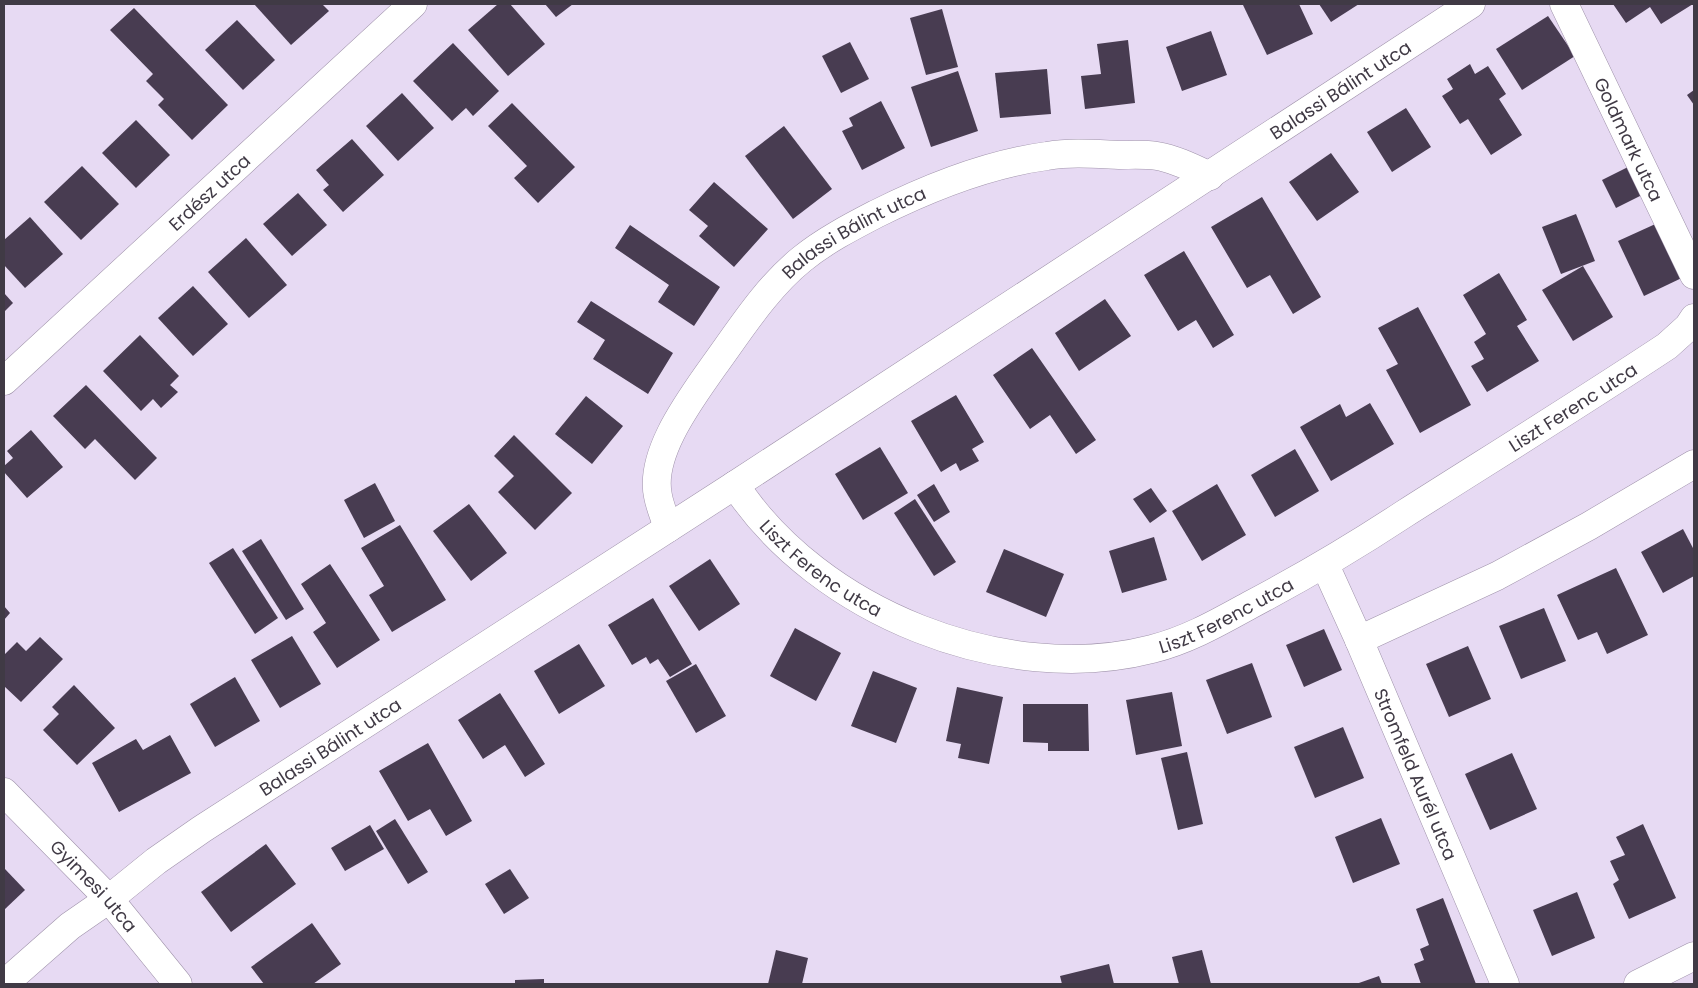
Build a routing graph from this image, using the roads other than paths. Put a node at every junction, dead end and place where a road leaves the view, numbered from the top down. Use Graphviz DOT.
graph roads {
  1 [pos="413,4"];
  2 [pos="1471,4"];
  3 [pos="1564,4"];
  4 [pos="1210,176"];
  5 [pos="1694,275"];
  6 [pos="1694,318"];
  7 [pos="4,380"];
  8 [pos="1694,464"];
  9 [pos="735,486"];
  10 [pos="668,528"];
  11 [pos="1325,565"];
  12 [pos="1359,640"];
  13 [pos="4,792"];
  14 [pos="109,899"];
  15 [pos="1694,956"];
  16 [pos="4,984"];
  17 [pos="178,984"];
  18 [pos="1505,984"];
  19 [pos="1638,984"];
  1 -- 7 [label="street, Erdész utca"];
  2 -- 4 [label="street, Balassi Bálint utca"];
  3 -- 5 [label="street, Goldmark utca"];
  4 -- 9 [label="street, Balassi Bálint utca"];
  4 -- 10 [label="street, Balassi Bálint utca"];
  6 -- 11 [label="street, Liszt Ferenc utca"];
  8 -- 12 [label="street"];
  9 -- 10 [label="street, Balassi Bálint utca"];
  9 -- 11 [label="street, Liszt Ferenc utca"];
  10 -- 14 [label="street, Balassi Bálint utca"];
  11 -- 12 [label="street, Stromfeld Aurél utca"];
  12 -- 18 [label="street, Stromfeld Aurél utca"];
  13 -- 14 [label="street, Gyimesi utca"];
  14 -- 16 [label="street, Balassi Bálint utca"];
  14 -- 17 [label="street, Gyimesi utca"];
  15 -- 19 [label="street"];
}
